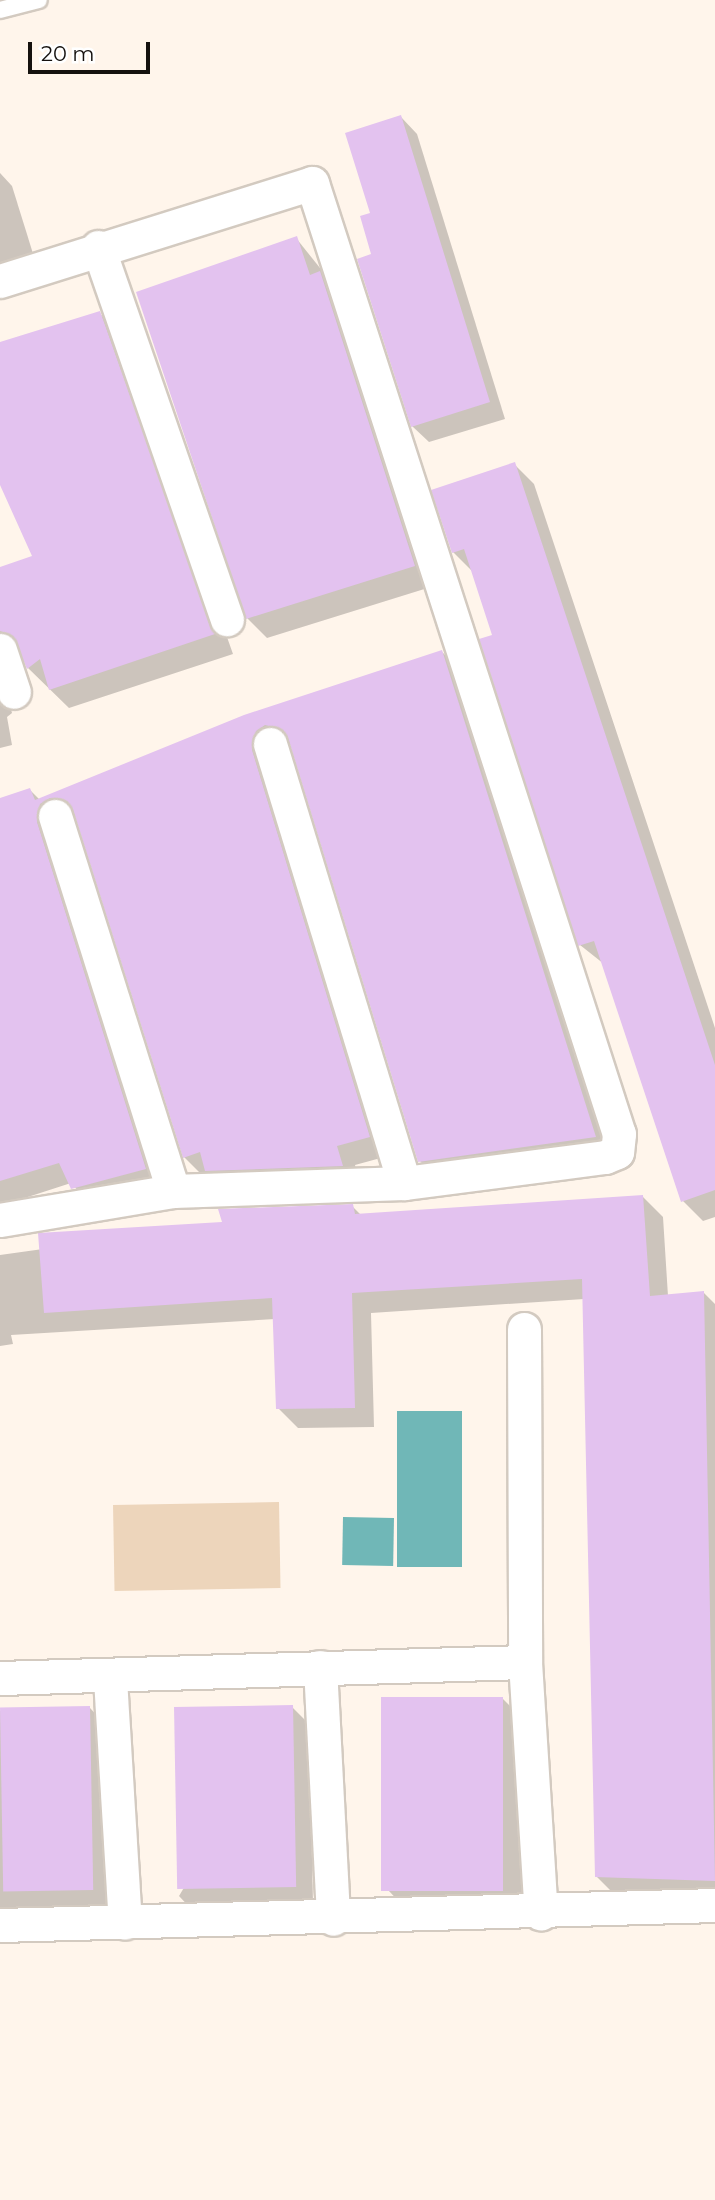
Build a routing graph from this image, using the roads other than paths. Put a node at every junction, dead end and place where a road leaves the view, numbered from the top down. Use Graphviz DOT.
graph roads {
  1 [pos="38,0"];
  2 [pos="0,10"];
  3 [pos="98,247"];
  4 [pos="0,281"];
  5 [pos="227,619"];
  6 [pos="0,650"];
  7 [pos="14,692"];
  8 [pos="270,744"];
  9 [pos="55,816"];
  10 [pos="404,1183"];
  11 [pos="173,1191"];
  12 [pos="0,1220"];
  13 [pos="524,1329"];
  14 [pos="525,1662"];
  15 [pos="320,1667"];
  16 [pos="0,1678"];
  17 [pos="110,1679"];
  18 [pos="715,1905"];
  19 [pos="541,1913"];
  20 [pos="333,1919"];
  21 [pos="125,1923"];
  22 [pos="0,1925"];
  1 -- 2 [label="lane"];
  3 -- 4 [label="street"];
  3 -- 5 [label="street"];
  3 -- 10 [label="street"];
  6 -- 7 [label="street"];
  8 -- 10 [label="street"];
  9 -- 11 [label="street"];
  10 -- 11 [label="street"];
  11 -- 12 [label="street"];
  13 -- 14 [label="street"];
  14 -- 15 [label="street"];
  14 -- 19 [label="street"];
  15 -- 17 [label="street"];
  15 -- 20 [label="street"];
  16 -- 17 [label="street"];
  17 -- 21 [label="street"];
  18 -- 19 [label="street"];
  19 -- 20 [label="street"];
  20 -- 21 [label="street"];
  21 -- 22 [label="street"];
}
